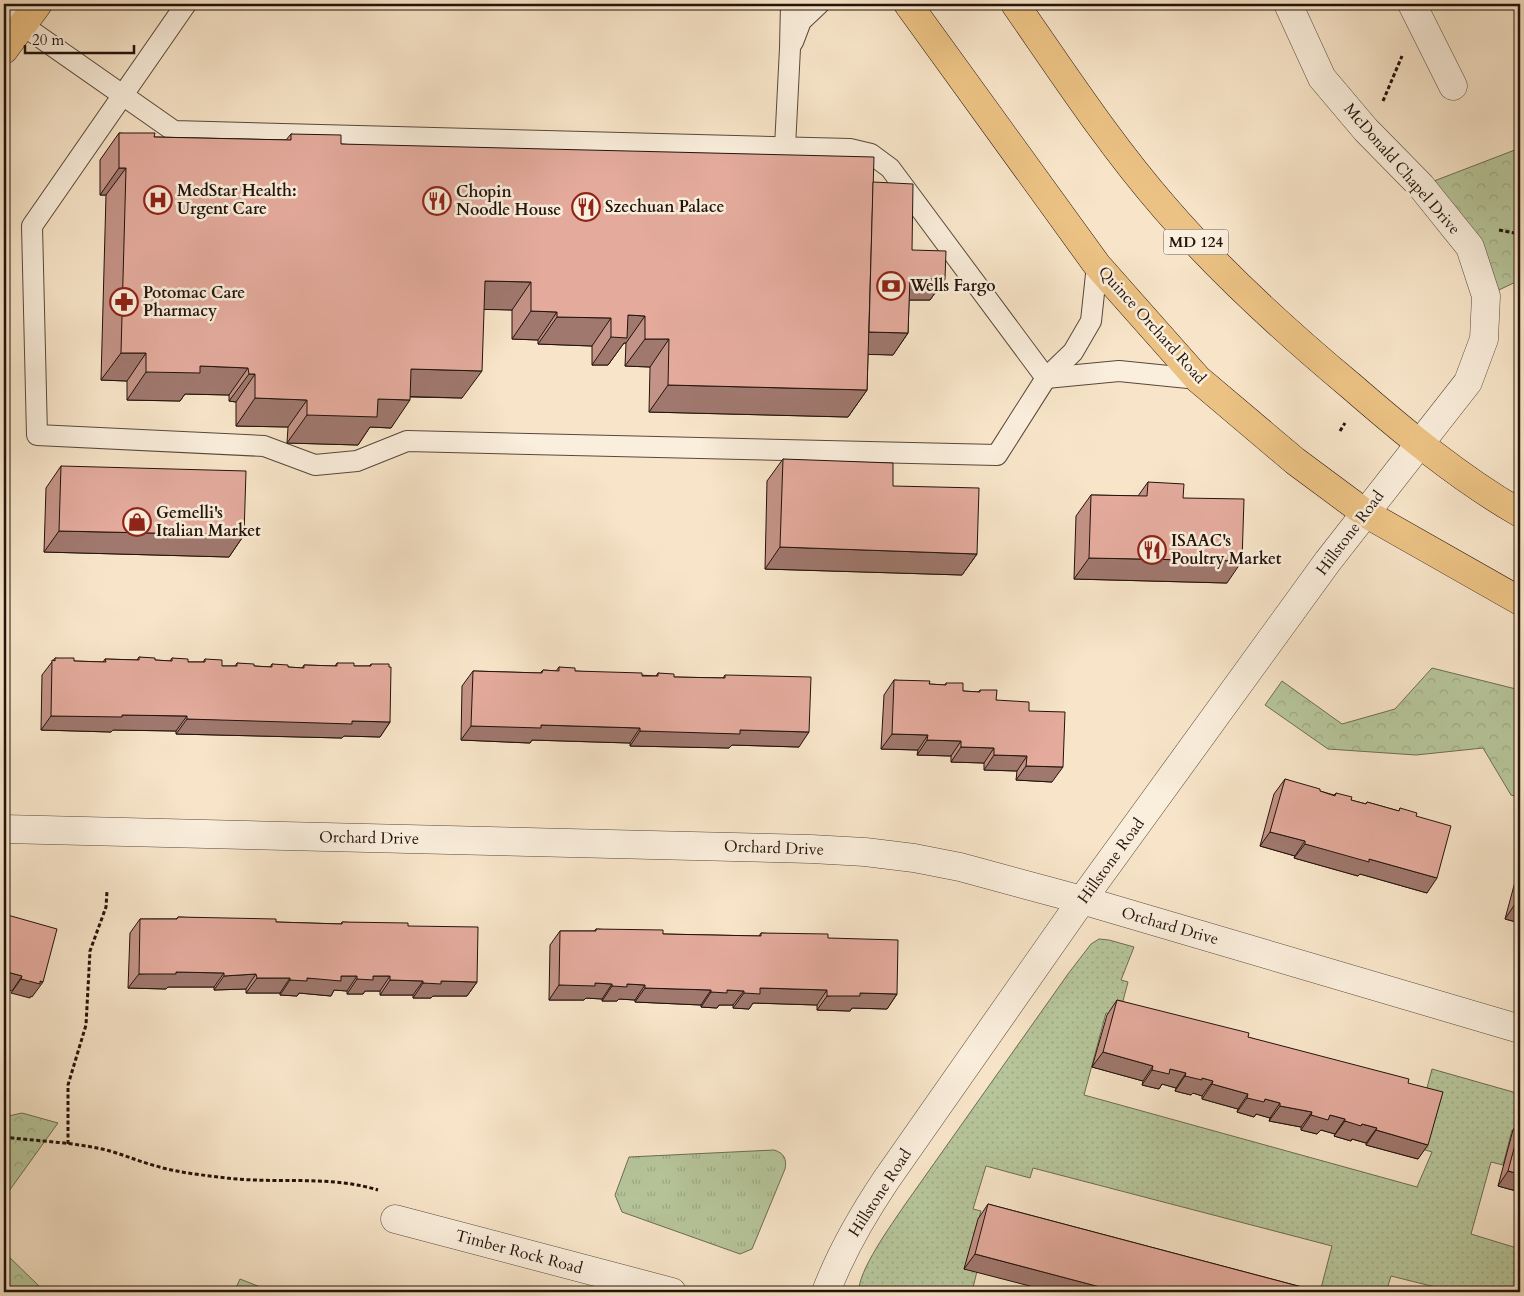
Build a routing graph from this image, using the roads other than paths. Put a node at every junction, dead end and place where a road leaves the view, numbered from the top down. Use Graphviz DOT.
graph roads {
  1 [pos="38,4"];
  2 [pos="186,4"];
  3 [pos="791,4"];
  4 [pos="819,4"];
  5 [pos="908,4"];
  6 [pos="1015,4"];
  7 [pos="1288,4"];
  8 [pos="1415,10"];
  9 [pos="13,19"];
  10 [pos="790,48"];
  11 [pos="4,50"];
  12 [pos="1453,86"];
  13 [pos="122,96"];
  14 [pos="786,147"];
  15 [pos="1098,264"];
  16 [pos="1046,378"];
  17 [pos="1198,379"];
  18 [pos="1418,443"];
  19 [pos="1365,513"];
  20 [pos="1520,513"];
  21 [pos="1520,601"];
  22 [pos="4,829"];
  23 [pos="1082,900"];
  24 [pos="1520,1029"];
  25 [pos="395,1219"];
  26 [pos="672,1292"];
  27 [pos="826,1292"];
  1 -- 9 [label="main road"];
  2 -- 13 [label="lane"];
  3 -- 10 [label="lane"];
  4 -- 10 [label="lane"];
  5 -- 15 [label="main road, Quince Orchard Road"];
  6 -- 18 [label="main road, MD 124"];
  7 -- 18 [label="street, McDonald Chapel Drive"];
  8 -- 12 [label="street"];
  9 -- 11 [label="main road"];
  9 -- 13 [label="lane"];
  10 -- 14 [label="lane"];
  13 -- 14 [label="lane"];
  13 -- 16 [label="lane"];
  14 -- 16 [label="lane"];
  15 -- 16 [label="lane"];
  15 -- 17 [label="main road, Quince Orchard Road"];
  16 -- 17 [label="lane"];
  17 -- 19 [label="main road, Quince Orchard Road"];
  18 -- 19 [label="street, Hillstone Road"];
  18 -- 20 [label="main road, MD 124"];
  19 -- 21 [label="main road, Quince Orchard Road"];
  19 -- 23 [label="street, Hillstone Road"];
  22 -- 23 [label="street, Orchard Drive"];
  23 -- 24 [label="street, Orchard Drive"];
  23 -- 27 [label="street, Hillstone Road"];
  25 -- 26 [label="street, Timber Rock Road"];
}
